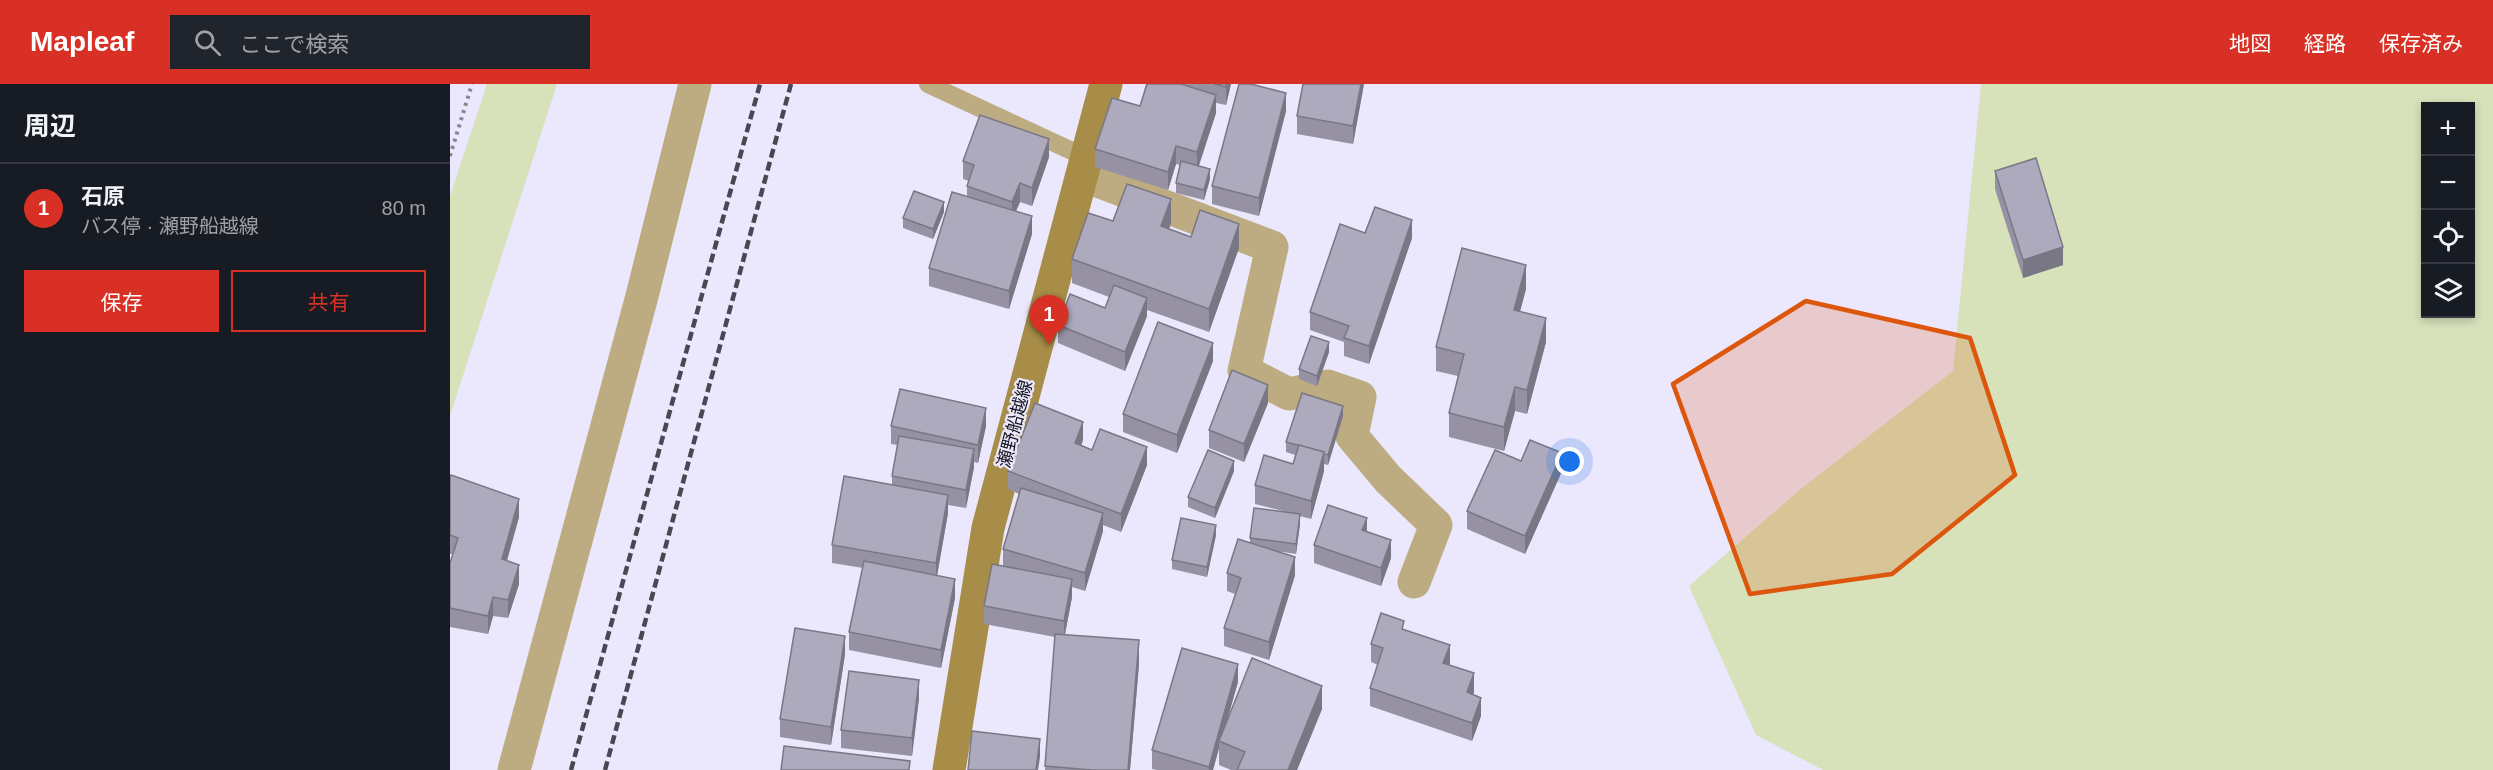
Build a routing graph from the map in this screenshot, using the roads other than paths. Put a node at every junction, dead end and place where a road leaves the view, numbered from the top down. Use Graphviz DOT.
graph roads {
  1 [pos="695,84"];
  2 [pos="928,84"];
  3 [pos="1106,84"];
  4 [pos="1084,166"];
  5 [pos="1414,582"];
  6 [pos="514,770"];
  7 [pos="949,770"];
  1 -- 6 [label="street"];
  2 -- 4 [label="lane"];
  3 -- 4 [label="main road, 瀬野船越線"];
  4 -- 5 [label="street"];
  4 -- 7 [label="main road, 瀬野船越線"];
}
